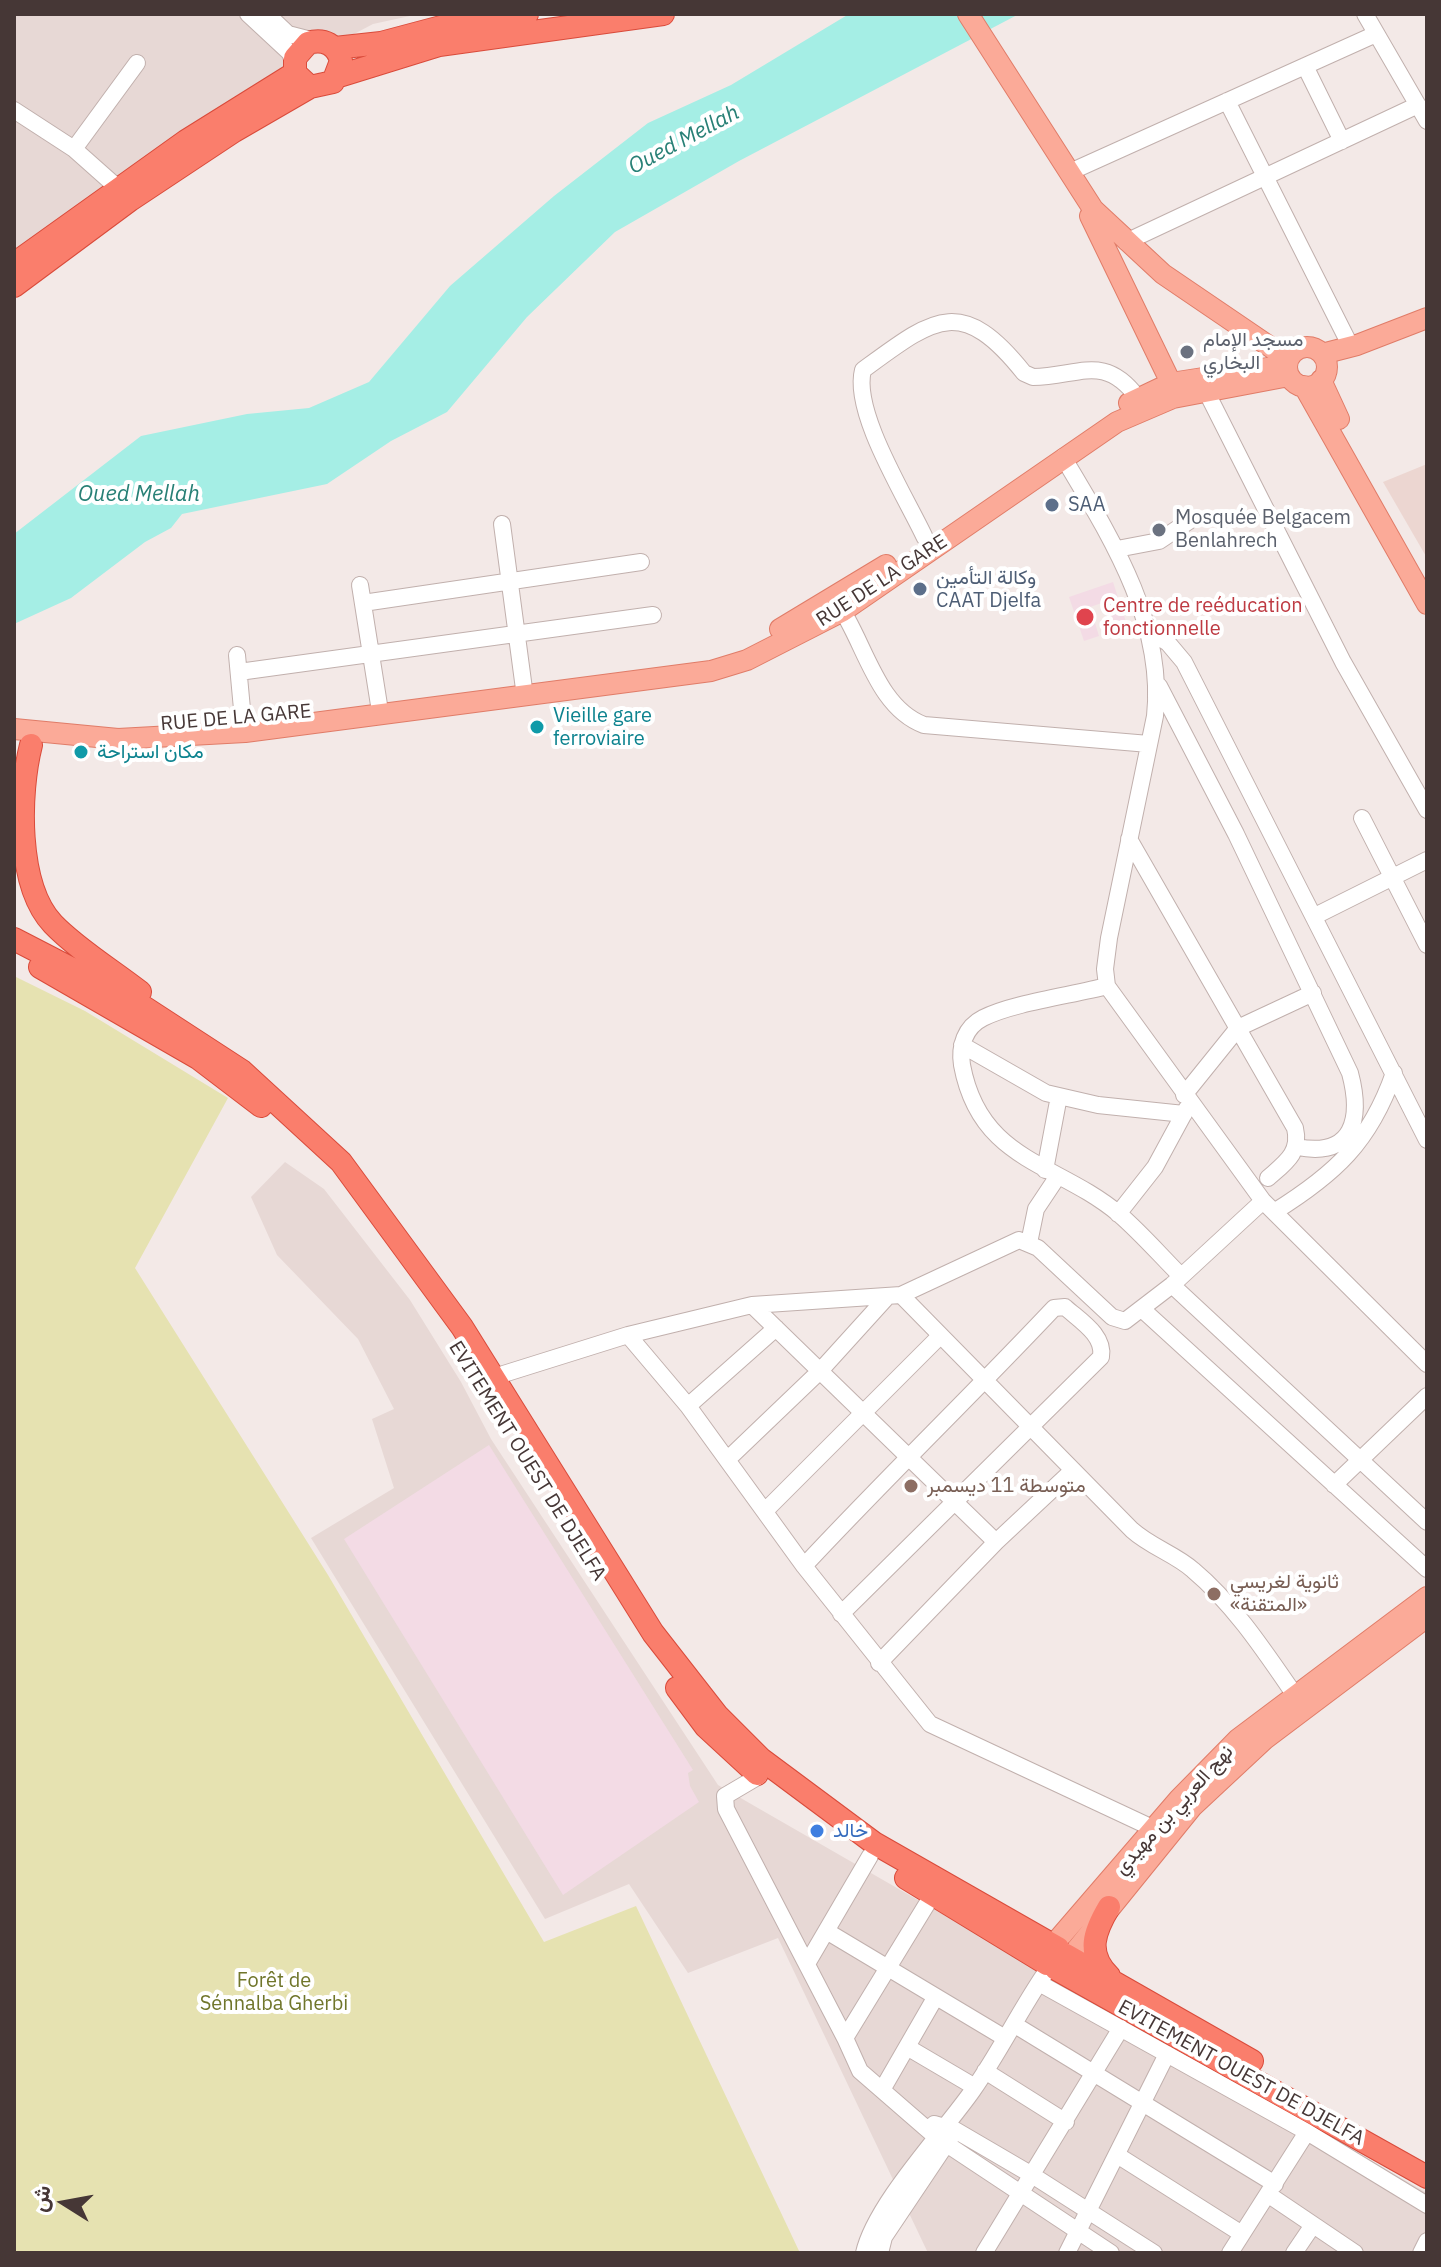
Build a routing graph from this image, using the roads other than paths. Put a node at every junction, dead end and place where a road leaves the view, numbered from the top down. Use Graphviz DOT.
graph roads {
  1 [pos="248,14"];
  2 [pos="267,14"];
  3 [pos="527,14"];
  4 [pos="663,14"];
  5 [pos="968,14"];
  6 [pos="1365,14"];
  7 [pos="432,21"];
  8 [pos="1376,34"];
  9 [pos="325,44"];
  10 [pos="137,63"];
  11 [pos="1305,66"];
  12 [pos="300,75"];
  13 [pos="339,76"];
  14 [pos="1227,101"];
  15 [pos="1418,105"];
  16 [pos="14,110"];
  17 [pos="1427,121"];
  18 [pos="1342,141"];
  19 [pos="74,149"];
  20 [pos="1070,172"];
  21 [pos="1265,177"];
  22 [pos="119,189"];
  23 [pos="1126,242"];
  24 [pos="14,264"];
  25 [pos="14,286"];
  26 [pos="1427,318"];
  27 [pos="1427,328"];
  28 [pos="1351,347"];
  29 [pos="1306,367"];
  30 [pos="1171,383"];
  31 [pos="1206,391"];
  32 [pos="1138,398"];
  33 [pos="1060,453"];
  34 [pos="1189,521"];
  35 [pos="502,524"];
  36 [pos="925,538"];
  37 [pos="1117,549"];
  38 [pos="641,562"];
  39 [pos="1427,576"];
  40 [pos="509,584"];
  41 [pos="360,585"];
  42 [pos="363,603"];
  43 [pos="839,604"];
  44 [pos="1427,604"];
  45 [pos="653,615"];
  46 [pos="1147,630"];
  47 [pos="515,633"];
  48 [pos="370,654"];
  49 [pos="1159,685"];
  50 [pos="524,689"];
  51 [pos="379,705"];
  52 [pos="14,714"];
  53 [pos="243,720"];
  54 [pos="14,729"];
  55 [pos="1185,736"];
  56 [pos="29,738"];
  57 [pos="1150,738"];
  58 [pos="1427,810"];
  59 [pos="1362,818"];
  60 [pos="1129,839"];
  61 [pos="1427,860"];
  62 [pos="1393,876"];
  63 [pos="1315,916"];
  64 [pos="14,939"];
  65 [pos="1427,945"];
  66 [pos="14,953"];
  67 [pos="1107,986"];
  68 [pos="1313,993"];
  69 [pos="1238,1028"];
  70 [pos="962,1045"];
  71 [pos="242,1071"];
  72 [pos="1394,1073"];
  73 [pos="1059,1096"];
  74 [pos="1186,1104"];
  75 [pos="1427,1140"];
  76 [pos="1297,1147"];
  77 [pos="1052,1173"];
  78 [pos="1268,1178"];
  79 [pos="1268,1206"];
  80 [pos="1118,1214"];
  81 [pos="1029,1243"];
  82 [pos="1176,1280"];
  83 [pos="894,1295"];
  84 [pos="752,1305"];
  85 [pos="1143,1310"];
  86 [pos="776,1328"];
  87 [pos="628,1335"];
  88 [pos="939,1337"];
  89 [pos="1427,1364"];
  90 [pos="820,1371"];
  91 [pos="485,1380"];
  92 [pos="984,1382"];
  93 [pos="1427,1396"];
  94 [pos="688,1406"];
  95 [pos="864,1414"];
  96 [pos="1030,1428"];
  97 [pos="907,1455"];
  98 [pos="728,1459"];
  99 [pos="1358,1462"];
  100 [pos="1073,1470"];
  101 [pos="1334,1485"];
  102 [pos="955,1502"];
  103 [pos="766,1510"];
  104 [pos="1427,1522"];
  105 [pos="996,1542"];
  106 [pos="804,1566"];
  107 [pos="1427,1569"];
  108 [pos="1427,1597"];
  109 [pos="841,1614"];
  110 [pos="1427,1617"];
  111 [pos="879,1663"];
  112 [pos="1319,1687"];
  113 [pos="1299,1702"];
  114 [pos="759,1776"];
  115 [pos="1161,1832"];
  116 [pos="870,1856"];
  117 [pos="933,1894"];
  118 [pos="1109,1907"];
  119 [pos="828,1932"];
  120 [pos="1055,1960"];
  121 [pos="808,1962"];
  122 [pos="886,1970"];
  123 [pos="1118,1986"];
  124 [pos="935,1998"];
  125 [pos="1121,2028"];
  126 [pos="1010,2032"];
  127 [pos="845,2038"];
  128 [pos="907,2047"];
  129 [pos="1167,2054"];
  130 [pos="985,2071"];
  131 [pos="1096,2071"];
  132 [pos="975,2087"];
  133 [pos="882,2090"];
  134 [pos="1144,2102"];
  135 [pos="1066,2122"];
  136 [pos="1307,2132"];
  137 [pos="945,2134"];
  138 [pos="1117,2155"];
  139 [pos="1427,2160"];
  140 [pos="1032,2175"];
  141 [pos="1427,2177"];
  142 [pos="1272,2189"];
  143 [pos="1022,2193"];
  144 [pos="1427,2205"];
  145 [pos="1089,2211"];
  146 [pos="1313,2225"];
  147 [pos="1078,2232"];
  148 [pos="1242,2234"];
  149 [pos="1427,2241"];
  150 [pos="864,2253"];
  151 [pos="880,2253"];
  152 [pos="984,2253"];
  153 [pos="1067,2253"];
  154 [pos="1111,2253"];
  155 [pos="1154,2253"];
  156 [pos="1230,2253"];
  157 [pos="1294,2253"];
  158 [pos="1355,2253"];
  159 [pos="1421,2253"];
  1 -- 12 [label="street"];
  2 -- 9 [label="street"];
  3 -- 7 [label="highway"];
  4 -- 13 [label="highway"];
  5 -- 20 [label="main road"];
  6 -- 8 [label="street"];
  7 -- 9 [label="highway"];
  8 -- 11 [label="street"];
  8 -- 15 [label="street"];
  9 -- 12 [label="highway"];
  9 -- 13 [label="highway"];
  10 -- 19 [label="street"];
  11 -- 14 [label="street"];
  11 -- 18 [label="street"];
  12 -- 13 [label="highway"];
  12 -- 22 [label="highway"];
  12 -- 25 [label="highway"];
  14 -- 20 [label="street"];
  14 -- 21 [label="street"];
  15 -- 17 [label="street"];
  15 -- 18 [label="street"];
  16 -- 19 [label="street"];
  18 -- 21 [label="street"];
  19 -- 22 [label="street"];
  20 -- 23 [label="main road"];
  20 -- 30 [label="main road"];
  21 -- 23 [label="street"];
  21 -- 28 [label="street"];
  22 -- 24 [label="highway"];
  23 -- 29 [label="main road"];
  26 -- 28 [label="main road"];
  27 -- 29 [label="main road"];
  28 -- 29 [label="main road"];
  29 -- 30 [label="main road, RUE DE LA GARE"];
  29 -- 31 [label="main road, RUE DE LA GARE"];
  29 -- 39 [label="main road"];
  29 -- 44 [label="main road"];
  30 -- 32 [label="main road, RUE DE LA GARE"];
  31 -- 33 [label="main road, RUE DE LA GARE"];
  31 -- 58 [label="street"];
  32 -- 33 [label="main road, RUE DE LA GARE"];
  32 -- 36 [label="street"];
  33 -- 36 [label="main road, RUE DE LA GARE"];
  33 -- 37 [label="street"];
  33 -- 43 [label="main road, RUE DE LA GARE"];
  34 -- 37 [label="street"];
  35 -- 40 [label="street"];
  36 -- 43 [label="main road, RUE DE LA GARE"];
  37 -- 46 [label="street"];
  38 -- 40 [label="street"];
  40 -- 42 [label="street"];
  40 -- 47 [label="street"];
  41 -- 42 [label="street"];
  42 -- 48 [label="street"];
  43 -- 50 [label="main road, RUE DE LA GARE"];
  43 -- 56 [label="main road, RUE DE LA GARE"];
  43 -- 57 [label="street"];
  45 -- 47 [label="street"];
  46 -- 49 [label="street"];
  46 -- 63 [label="street"];
  47 -- 48 [label="street"];
  47 -- 50 [label="street"];
  48 -- 51 [label="street"];
  48 -- 53 [label="street"];
  49 -- 55 [label="street"];
  49 -- 57 [label="street"];
  50 -- 51 [label="main road, RUE DE LA GARE"];
  51 -- 53 [label="main road, RUE DE LA GARE"];
  52 -- 56 [label="main road, RUE DE LA GARE"];
  53 -- 56 [label="main road, RUE DE LA GARE"];
  54 -- 56 [label="main road, RUE DE LA GARE"];
  55 -- 57 [label="street"];
  55 -- 68 [label="street"];
  56 -- 71 [label="highway"];
  57 -- 60 [label="street"];
  59 -- 62 [label="street"];
  60 -- 67 [label="street"];
  60 -- 69 [label="street"];
  61 -- 62 [label="street"];
  62 -- 63 [label="street"];
  62 -- 65 [label="street"];
  63 -- 72 [label="street"];
  64 -- 71 [label="highway"];
  66 -- 91 [label="highway, EVITEMENT OUEST DE DJELFA"];
  67 -- 70 [label="street"];
  67 -- 74 [label="street"];
  68 -- 69 [label="street"];
  68 -- 76 [label="street"];
  69 -- 74 [label="street"];
  69 -- 76 [label="street"];
  70 -- 73 [label="street"];
  70 -- 77 [label="street"];
  71 -- 91 [label="highway"];
  72 -- 75 [label="street"];
  72 -- 79 [label="street"];
  73 -- 74 [label="street"];
  73 -- 77 [label="street"];
  74 -- 79 [label="street"];
  74 -- 80 [label="street"];
  76 -- 78 [label="street"];
  77 -- 80 [label="street"];
  77 -- 81 [label="street"];
  79 -- 82 [label="street"];
  79 -- 89 [label="street"];
  80 -- 82 [label="street"];
  81 -- 83 [label="street"];
  81 -- 85 [label="street"];
  82 -- 85 [label="street"];
  82 -- 99 [label="street"];
  83 -- 84 [label="street"];
  83 -- 88 [label="street"];
  83 -- 90 [label="street"];
  84 -- 86 [label="street"];
  84 -- 87 [label="street"];
  85 -- 101 [label="street"];
  86 -- 90 [label="street"];
  86 -- 94 [label="street"];
  87 -- 91 [label="street"];
  87 -- 94 [label="street"];
  88 -- 92 [label="street"];
  88 -- 95 [label="street"];
  90 -- 95 [label="street"];
  90 -- 98 [label="street"];
  91 -- 114 [label="highway, EVITEMENT OUEST DE DJELFA"];
  91 -- 120 [label="highway, EVITEMENT OUEST DE DJELFA"];
  92 -- 96 [label="street"];
  92 -- 96 [label="street"];
  92 -- 97 [label="street"];
  93 -- 99 [label="street"];
  94 -- 98 [label="street"];
  95 -- 97 [label="street"];
  95 -- 103 [label="street"];
  96 -- 100 [label="street"];
  96 -- 102 [label="street"];
  97 -- 102 [label="street"];
  97 -- 106 [label="street"];
  98 -- 103 [label="street"];
  99 -- 101 [label="street"];
  99 -- 104 [label="street"];
  100 -- 105 [label="street"];
  100 -- 113 [label="street"];
  101 -- 107 [label="street"];
  102 -- 105 [label="street"];
  102 -- 109 [label="street"];
  103 -- 106 [label="street"];
  105 -- 111 [label="street"];
  106 -- 109 [label="street"];
  108 -- 112 [label="main road, نهج العربي بن مهيدي"];
  109 -- 111 [label="street"];
  110 -- 112 [label="main road, نهج العربي بن مهيدي"];
  111 -- 115 [label="street"];
  112 -- 113 [label="main road, نهج العربي بن مهيدي"];
  113 -- 115 [label="main road, نهج العربي بن مهيدي"];
  114 -- 116 [label="highway, EVITEMENT OUEST DE DJELFA"];
  114 -- 121 [label="street"];
  115 -- 118 [label="main road, نهج العربي بن مهيدي"];
  115 -- 120 [label="main road, نهج العربي بن مهيدي"];
  116 -- 117 [label="highway, EVITEMENT OUEST DE DJELFA"];
  116 -- 119 [label="street"];
  117 -- 120 [label="highway, EVITEMENT OUEST DE DJELFA"];
  117 -- 122 [label="street"];
  118 -- 120 [label="main road, نهج العربي بن مهيدي"];
  118 -- 123 [label="highway"];
  119 -- 121 [label="street"];
  119 -- 122 [label="street"];
  120 -- 123 [label="highway, EVITEMENT OUEST DE DJELFA"];
  120 -- 125 [label="street"];
  120 -- 126 [label="street"];
  120 -- 141 [label="highway, EVITEMENT OUEST DE DJELFA"];
  121 -- 127 [label="street"];
  122 -- 124 [label="street"];
  122 -- 127 [label="street"];
  123 -- 139 [label="highway, EVITEMENT OUEST DE DJELFA"];
  124 -- 126 [label="street"];
  124 -- 128 [label="street"];
  125 -- 129 [label="street"];
  125 -- 131 [label="street"];
  126 -- 130 [label="street"];
  126 -- 131 [label="street"];
  127 -- 133 [label="street"];
  128 -- 132 [label="street"];
  128 -- 133 [label="street"];
  129 -- 134 [label="street"];
  129 -- 136 [label="street"];
  130 -- 132 [label="street"];
  130 -- 135 [label="street"];
  131 -- 134 [label="street"];
  131 -- 135 [label="street"];
  132 -- 137 [label="street"];
  133 -- 137 [label="street"];
  134 -- 138 [label="street"];
  134 -- 142 [label="street"];
  135 -- 140 [label="street"];
  136 -- 142 [label="street"];
  136 -- 144 [label="street"];
  137 -- 140 [label="street"];
  137 -- 143 [label="street"];
  137 -- 150 [label="street"];
  137 -- 151 [label="street"];
  138 -- 145 [label="street"];
  138 -- 148 [label="street"];
  140 -- 143 [label="street"];
  140 -- 145 [label="street"];
  142 -- 146 [label="street"];
  142 -- 148 [label="street"];
  143 -- 147 [label="street"];
  143 -- 152 [label="street"];
  145 -- 147 [label="street"];
  145 -- 155 [label="street"];
  146 -- 157 [label="street"];
  146 -- 158 [label="street"];
  147 -- 153 [label="street"];
  147 -- 154 [label="street"];
  148 -- 156 [label="street"];
  149 -- 159 [label="street"];
}
